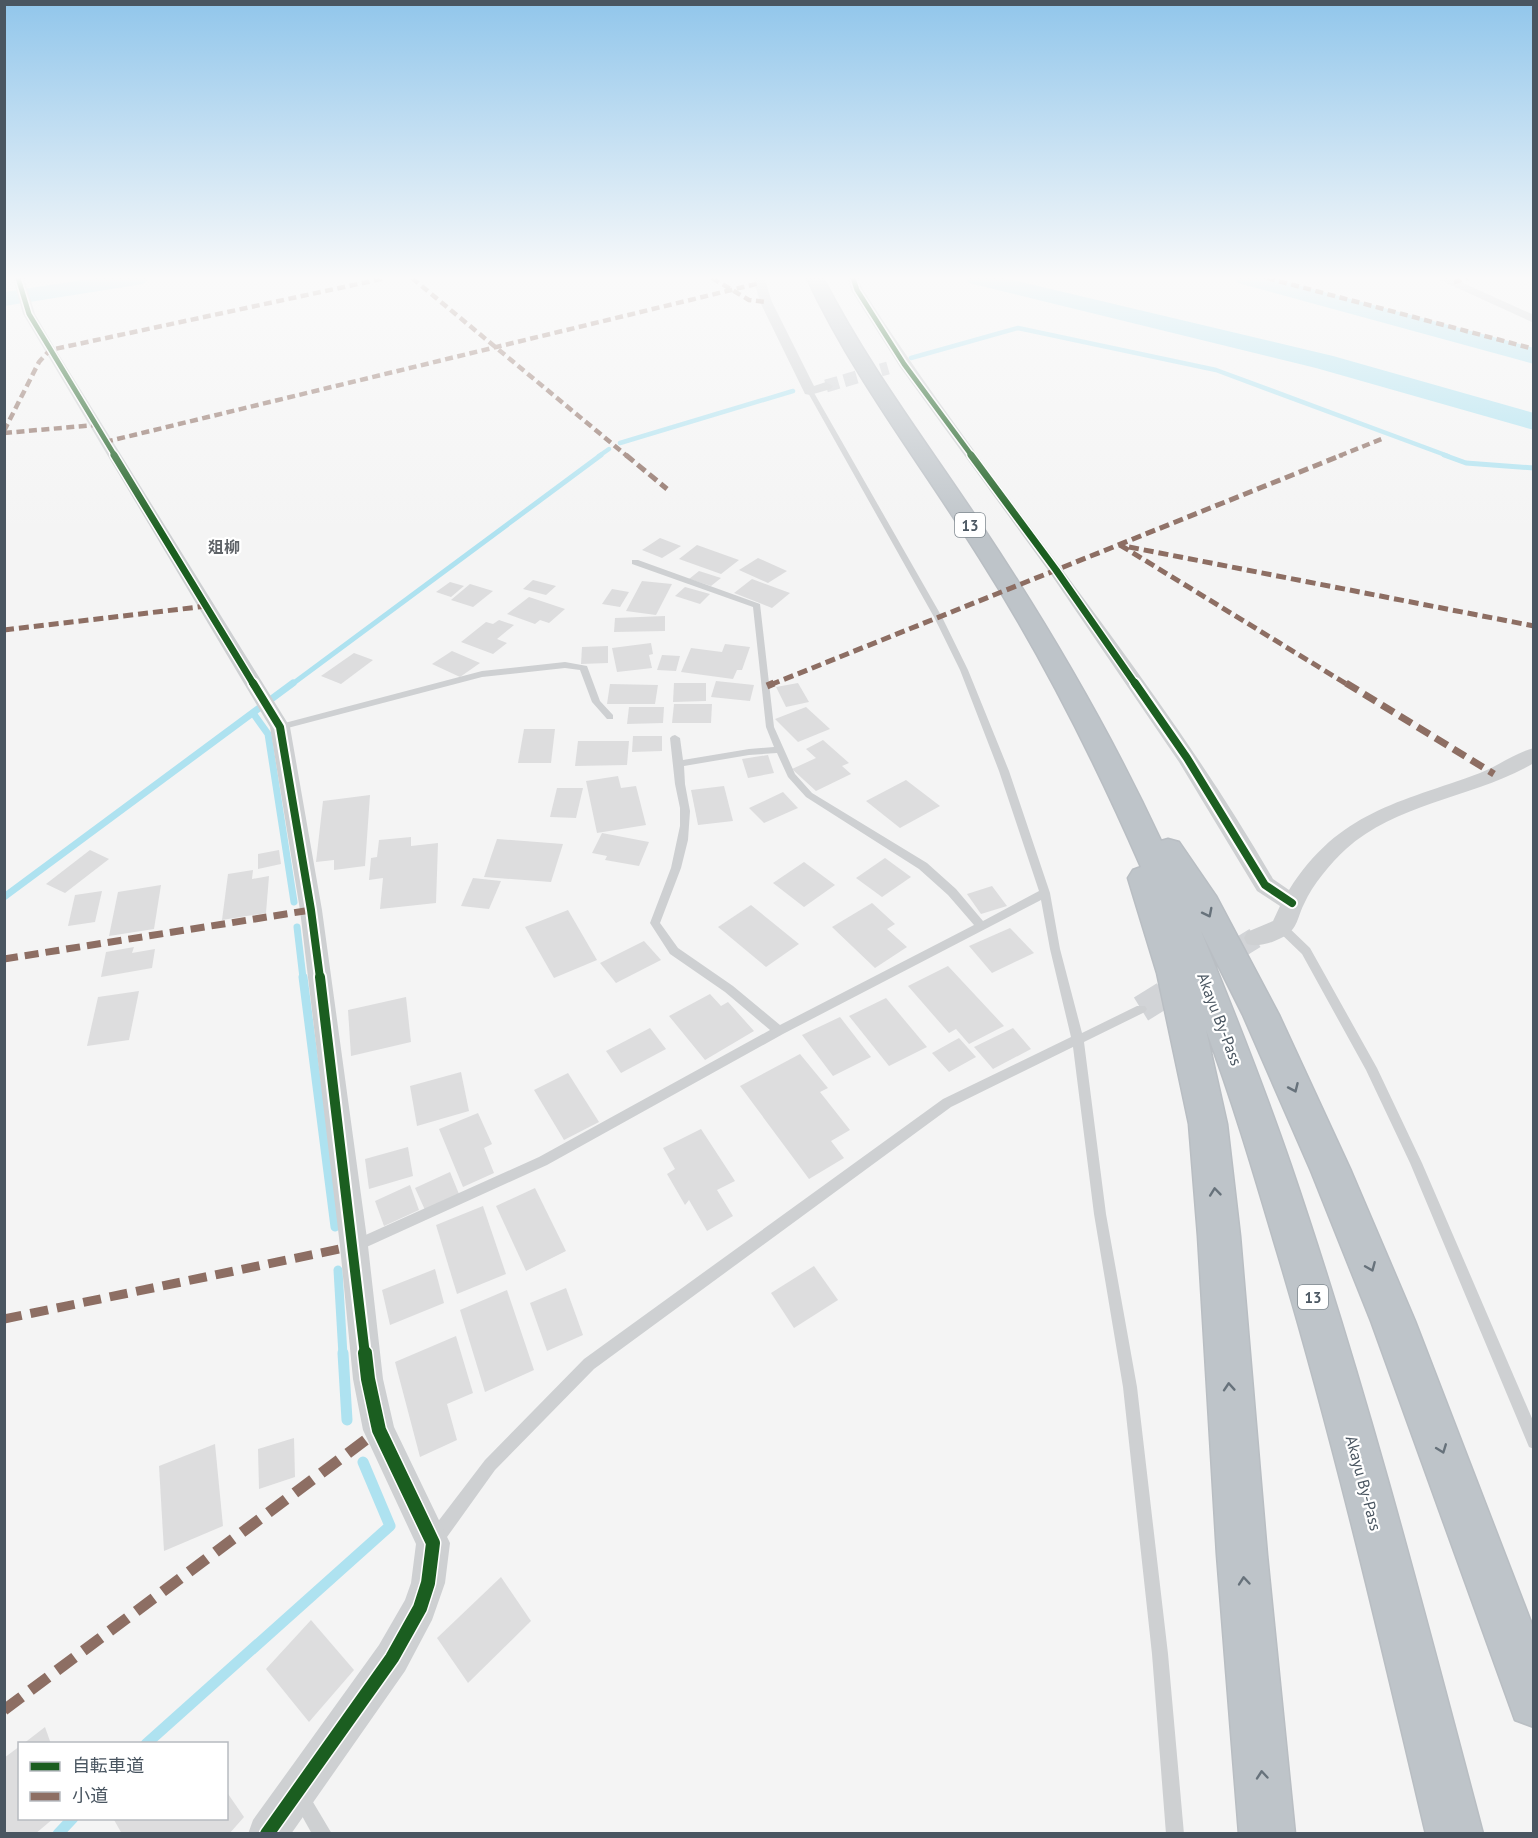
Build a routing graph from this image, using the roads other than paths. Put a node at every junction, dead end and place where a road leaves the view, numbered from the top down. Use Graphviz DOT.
graph roads {
  1 [pos="59,364"];
  2 [pos="797,364"];
  3 [pos="862,364"];
  4 [pos="895,364"];
  5 [pos="826,386"];
  6 [pos="810,391"];
  7 [pos="635,561"];
  8 [pos="271,711"];
  9 [pos="610,717"];
  10 [pos="675,738"];
  11 [pos="779,750"];
  12 [pos="1533,754"];
  13 [pos="681,763"];
  14 [pos="1117,777"];
  15 [pos="1044,893"];
  16 [pos="1292,903"];
  17 [pos="981,926"];
  18 [pos="1281,927"];
  19 [pos="1255,938"];
  20 [pos="1141,1009"];
  21 [pos="779,1031"];
  22 [pos="1078,1041"];
  23 [pos="354,1246"];
  24 [pos="1533,1442"];
  25 [pos="433,1544"];
  26 [pos="1533,1701"];
  27 [pos="296,1791"];
  28 [pos="267,1833"];
  29 [pos="322,1833"];
  30 [pos="1175,1833"];
  31 [pos="1267,1833"];
  32 [pos="1455,1833"];
  1 -- 8 [label="street"];
  2 -- 6 [label="street"];
  3 -- 14 [label="highway, Akayu By-Pass / 13"];
  4 -- 16 [label="street"];
  5 -- 6 [label="street"];
  6 -- 15 [label="lane"];
  7 -- 11 [label="lane"];
  8 -- 9 [label="lane"];
  8 -- 23 [label="street"];
  10 -- 13 [label="lane"];
  11 -- 13 [label="lane"];
  11 -- 17 [label="lane"];
  12 -- 16 [label="street"];
  13 -- 21 [label="lane"];
  14 -- 26 [label="highway, 13, one-way"];
  31 -- 14 [label="highway, 13, one-way"];
  14 -- 32 [label="highway, Akayu By-Pass / 13"];
  15 -- 17 [label="lane"];
  15 -- 22 [label="lane"];
  16 -- 18 [label="street"];
  17 -- 21 [label="lane"];
  18 -- 19 [label="street"];
  18 -- 24 [label="lane"];
  20 -- 22 [label="lane"];
  21 -- 23 [label="lane"];
  22 -- 25 [label="lane"];
  22 -- 30 [label="lane"];
  23 -- 25 [label="street"];
  25 -- 27 [label="street"];
  27 -- 28 [label="street"];
  27 -- 29 [label="lane"];
}
